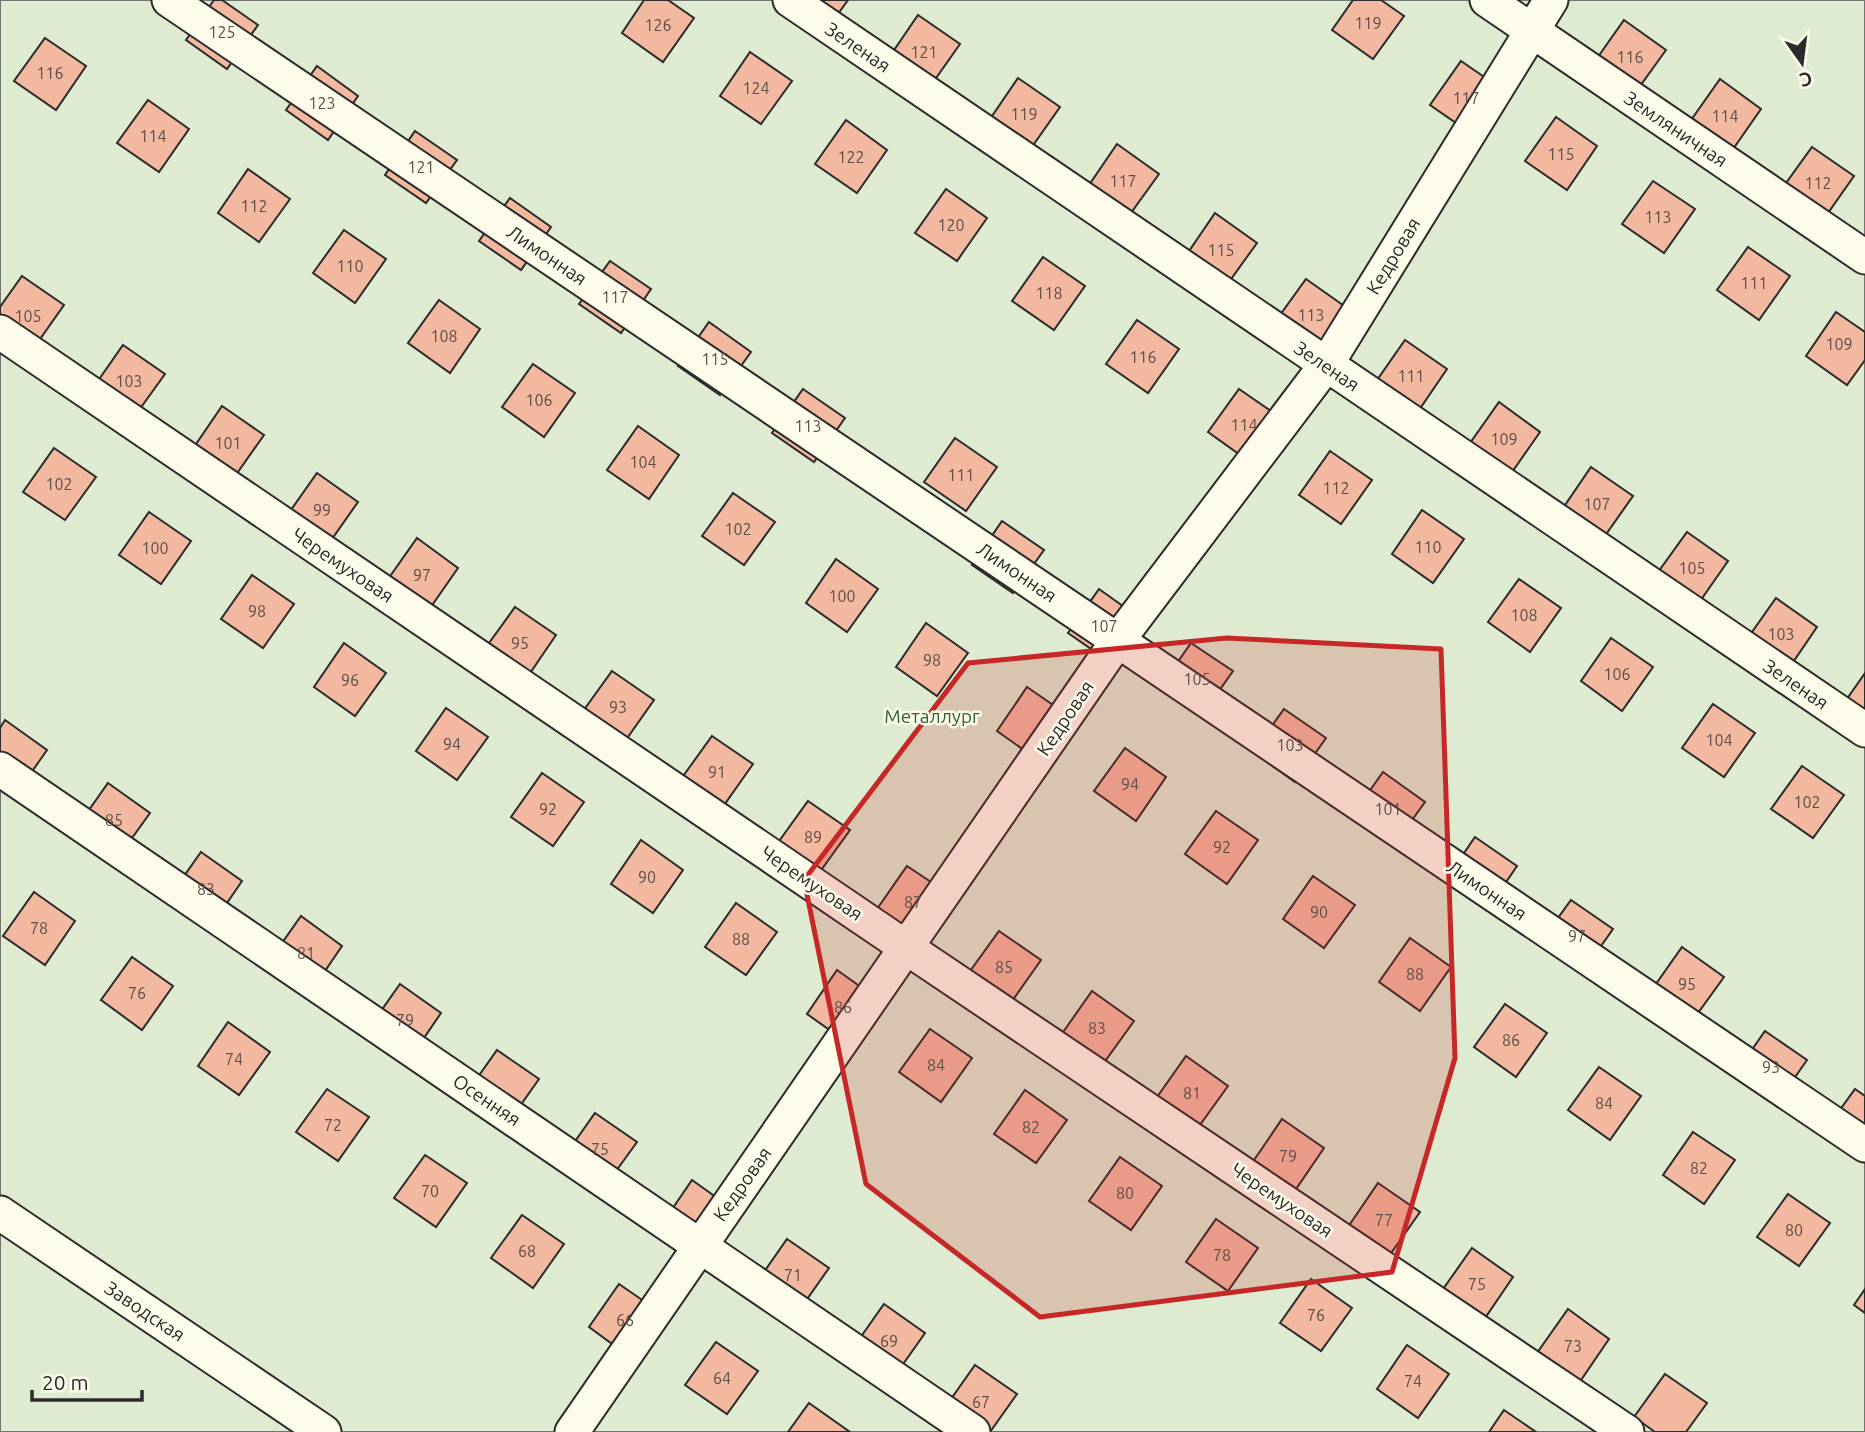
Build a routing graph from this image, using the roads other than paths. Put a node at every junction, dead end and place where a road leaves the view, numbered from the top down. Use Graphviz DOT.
graph roads {
  1 [pos="169,0"];
  2 [pos="790,0"];
  3 [pos="1487,0"];
  4 [pos="1551,0"];
  5 [pos="1530,30"];
  6 [pos="1865,257"];
  7 [pos="0,332"];
  8 [pos="1326,365"];
  9 [pos="1118,640"];
  10 [pos="1865,730"];
  11 [pos="0,769"];
  12 [pos="907,948"];
  13 [pos="1865,1145"];
  14 [pos="0,1213"];
  15 [pos="700,1245"];
  16 [pos="324,1432"];
  17 [pos="572,1432"];
  18 [pos="973,1432"];
  19 [pos="1627,1432"];
  1 -- 9 [label="street, Лимонная"];
  2 -- 8 [label="street, Зеленая"];
  3 -- 5 [label="street, Земляничная"];
  4 -- 5 [label="street, Кедровая"];
  5 -- 6 [label="street, Земляничная"];
  5 -- 8 [label="street, Кедровая"];
  7 -- 12 [label="street, Черемуховая"];
  8 -- 9 [label="street, Кедровая"];
  8 -- 10 [label="street, Зеленая"];
  9 -- 12 [label="street, Кедровая"];
  9 -- 13 [label="street, Лимонная"];
  11 -- 15 [label="street, Осенняя"];
  12 -- 15 [label="street, Кедровая"];
  12 -- 19 [label="street, Черемуховая"];
  14 -- 16 [label="street, Заводская"];
  15 -- 17 [label="street, Кедровая"];
  15 -- 18 [label="street, Осенняя"];
}
